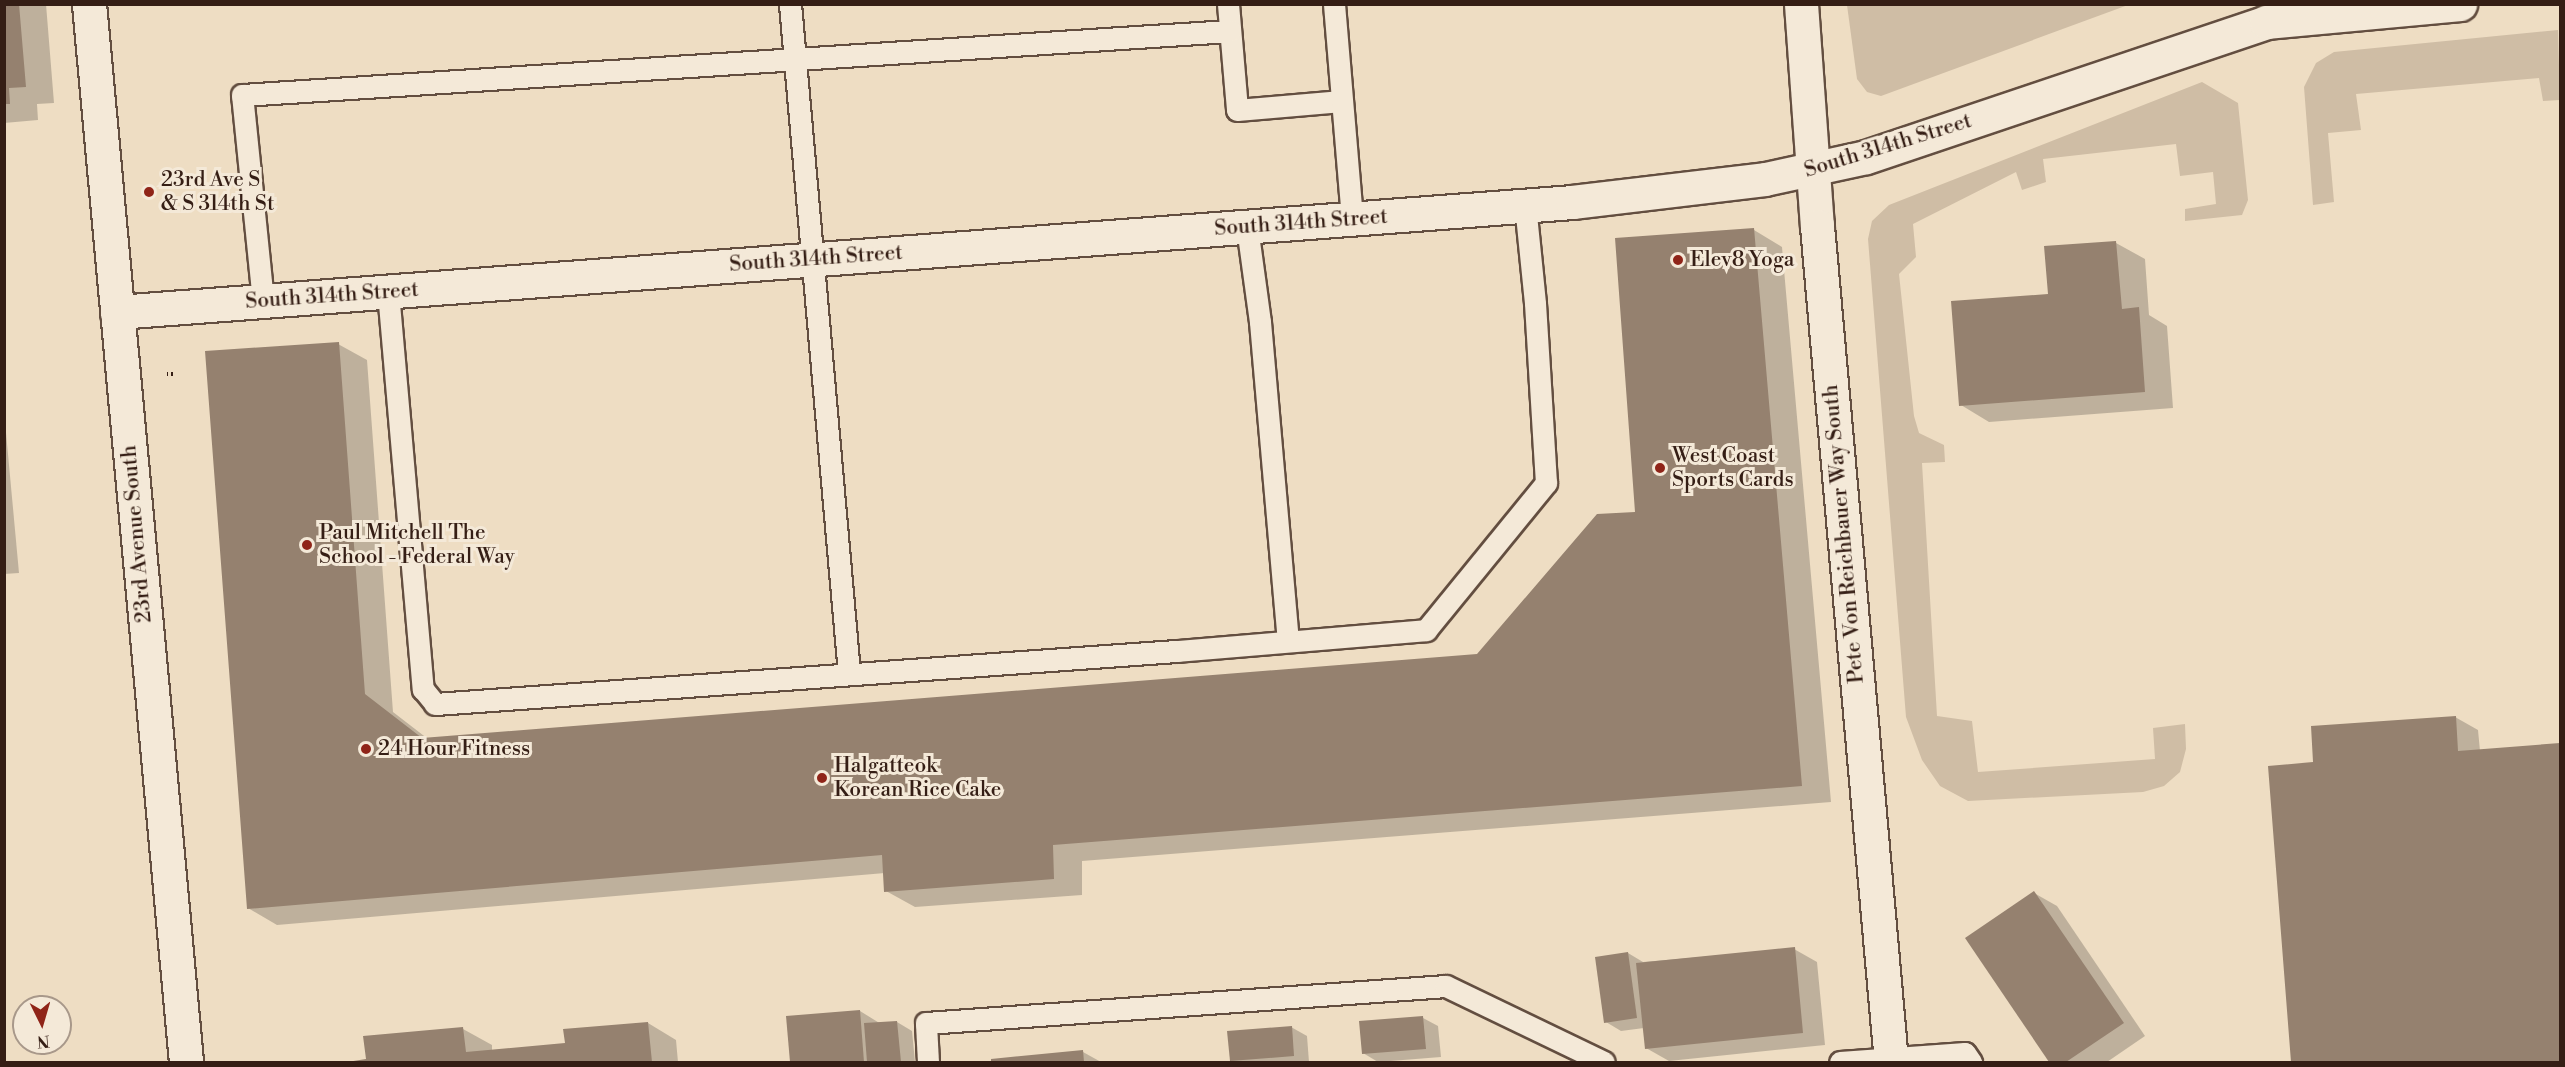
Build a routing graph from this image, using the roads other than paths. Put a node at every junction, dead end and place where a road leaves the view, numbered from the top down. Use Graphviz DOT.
graph roads {
  1 [pos="89,4"];
  2 [pos="790,4"];
  3 [pos="1228,4"];
  4 [pos="1334,4"];
  5 [pos="1801,4"];
  6 [pos="2460,4"];
  7 [pos="2265,13"];
  8 [pos="1230,31"];
  9 [pos="795,59"];
  10 [pos="1342,101"];
  11 [pos="1814,171"];
  12 [pos="1525,206"];
  13 [pos="1352,219"];
  14 [pos="1247,227"];
  15 [pos="813,260"];
  16 [pos="388,292"];
  17 [pos="263,301"];
  18 [pos="117,312"];
  19 [pos="1287,641"];
  20 [pos="849,673"];
  21 [pos="1891,1060"];
  22 [pos="186,1062"];
  23 [pos="928,1062"];
  24 [pos="1604,1062"];
  25 [pos="1840,1062"];
  26 [pos="1971,1062"];
  1 -- 18 [label="street, 23rd Avenue South"];
  2 -- 9 [label="lane"];
  3 -- 8 [label="lane"];
  4 -- 10 [label="lane"];
  5 -- 11 [label="street, Pete Von Reichbauer Way South"];
  6 -- 7 [label="street, South 314th Street"];
  7 -- 11 [label="street, South 314th Street"];
  8 -- 9 [label="lane"];
  8 -- 10 [label="lane"];
  9 -- 15 [label="lane"];
  9 -- 17 [label="lane"];
  10 -- 13 [label="lane"];
  11 -- 12 [label="street, South 314th Street"];
  11 -- 21 [label="street, Pete Von Reichbauer Way South"];
  12 -- 13 [label="street, South 314th Street"];
  12 -- 19 [label="lane"];
  13 -- 14 [label="street, South 314th Street"];
  14 -- 15 [label="street, South 314th Street"];
  14 -- 19 [label="lane"];
  15 -- 16 [label="street, South 314th Street"];
  15 -- 20 [label="lane"];
  16 -- 17 [label="street, South 314th Street"];
  16 -- 20 [label="lane"];
  17 -- 18 [label="street, South 314th Street"];
  18 -- 22 [label="street, 23rd Avenue South"];
  19 -- 20 [label="lane"];
  21 -- 25 [label="lane"];
  21 -- 26 [label="lane"];
  23 -- 24 [label="lane"];
}
